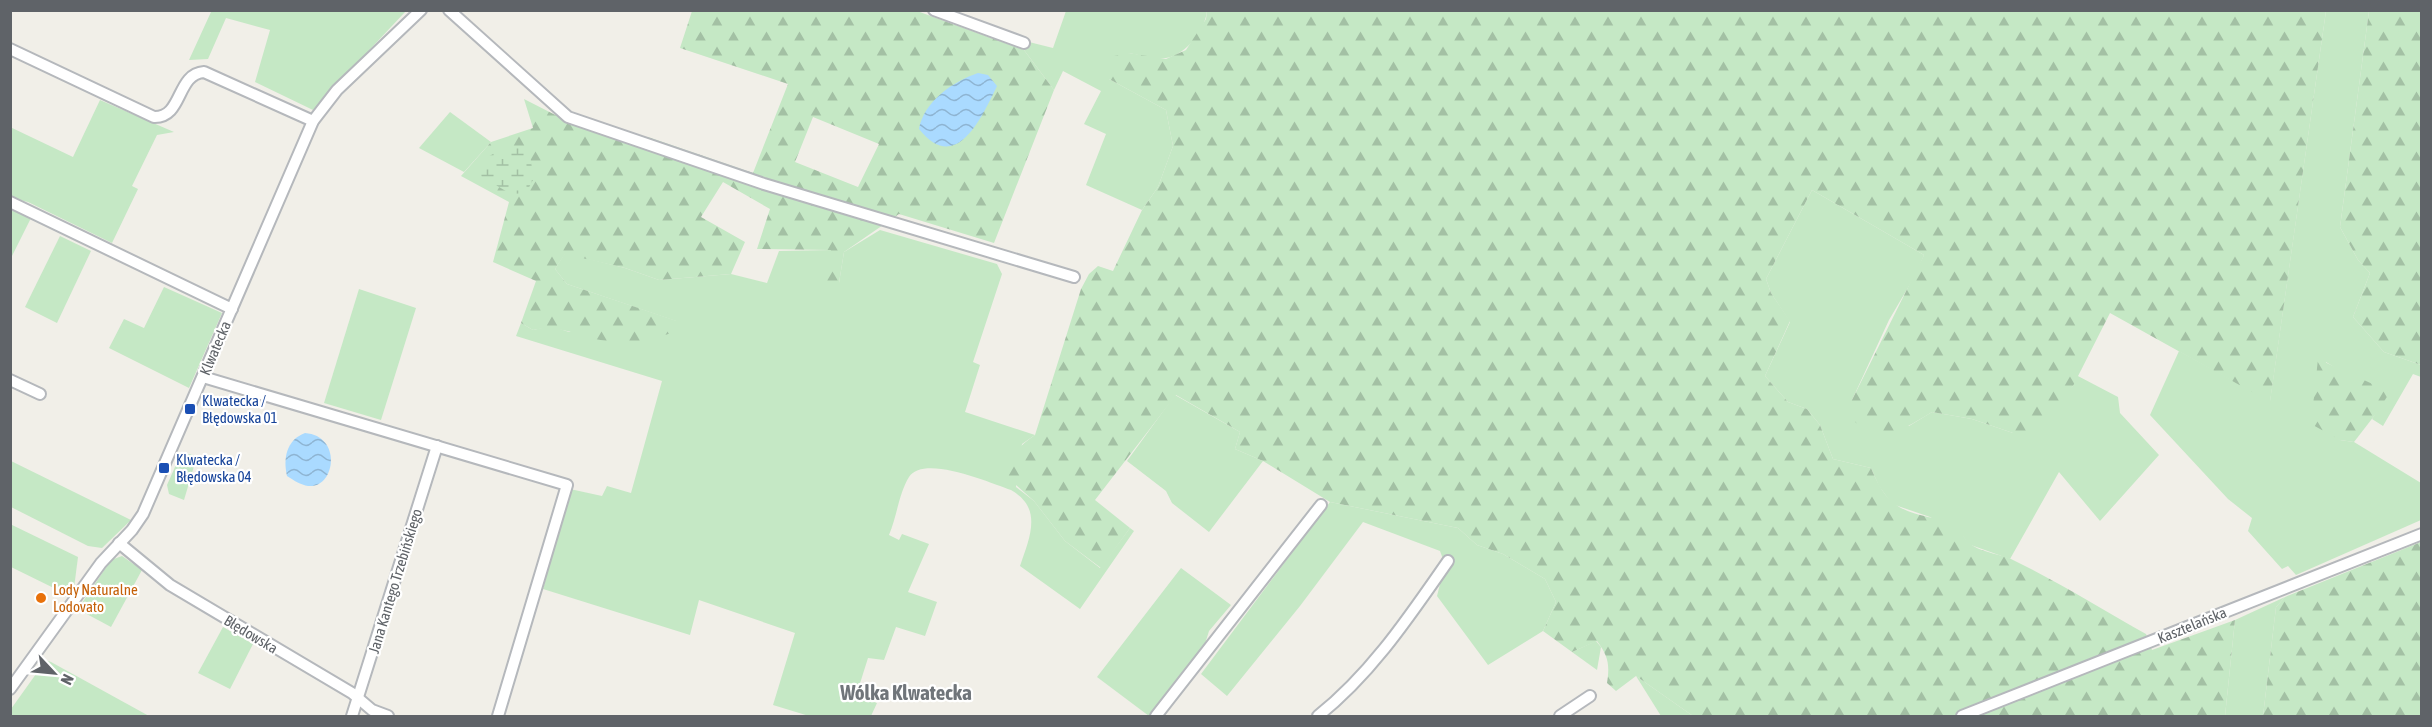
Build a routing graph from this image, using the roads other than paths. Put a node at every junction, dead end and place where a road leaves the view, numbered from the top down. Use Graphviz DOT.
graph roads {
  1 [pos="421,10"];
  2 [pos="449,10"];
  3 [pos="934,10"];
  4 [pos="1024,43"];
  5 [pos="10,49"];
  6 [pos="314,121"];
  7 [pos="10,202"];
  8 [pos="1074,277"];
  9 [pos="232,309"];
  10 [pos="203,377"];
  11 [pos="10,380"];
  12 [pos="40,394"];
  13 [pos="437,446"];
  14 [pos="1321,505"];
  15 [pos="2421,534"];
  16 [pos="119,543"];
  17 [pos="1448,561"];
  18 [pos="10,689"];
  19 [pos="1590,696"];
  20 [pos="358,698"];
  21 [pos="352,717"];
  22 [pos="388,717"];
  23 [pos="498,717"];
  24 [pos="1156,717"];
  25 [pos="1318,717"];
  26 [pos="1560,717"];
  27 [pos="1962,717"];
  1 -- 6 [label="street, Klwatecka"];
  2 -- 8 [label="street"];
  3 -- 4 [label="street"];
  5 -- 6 [label="street"];
  6 -- 9 [label="street, Klwatecka"];
  7 -- 9 [label="street"];
  9 -- 10 [label="street, Klwatecka"];
  10 -- 13 [label="street"];
  10 -- 16 [label="street, Klwatecka"];
  11 -- 12 [label="street"];
  13 -- 20 [label="street, Jana Kantego Trzebińskiego"];
  13 -- 23 [label="street"];
  14 -- 24 [label="street"];
  15 -- 27 [label="street, Kasztelańska"];
  16 -- 18 [label="street, Klwatecka"];
  16 -- 20 [label="street, Błędowska"];
  17 -- 25 [label="street"];
  19 -- 26 [label="street"];
  20 -- 21 [label="street, Jana Kantego Trzebińskiego"];
  20 -- 22 [label="street, Błędowska"];
}
